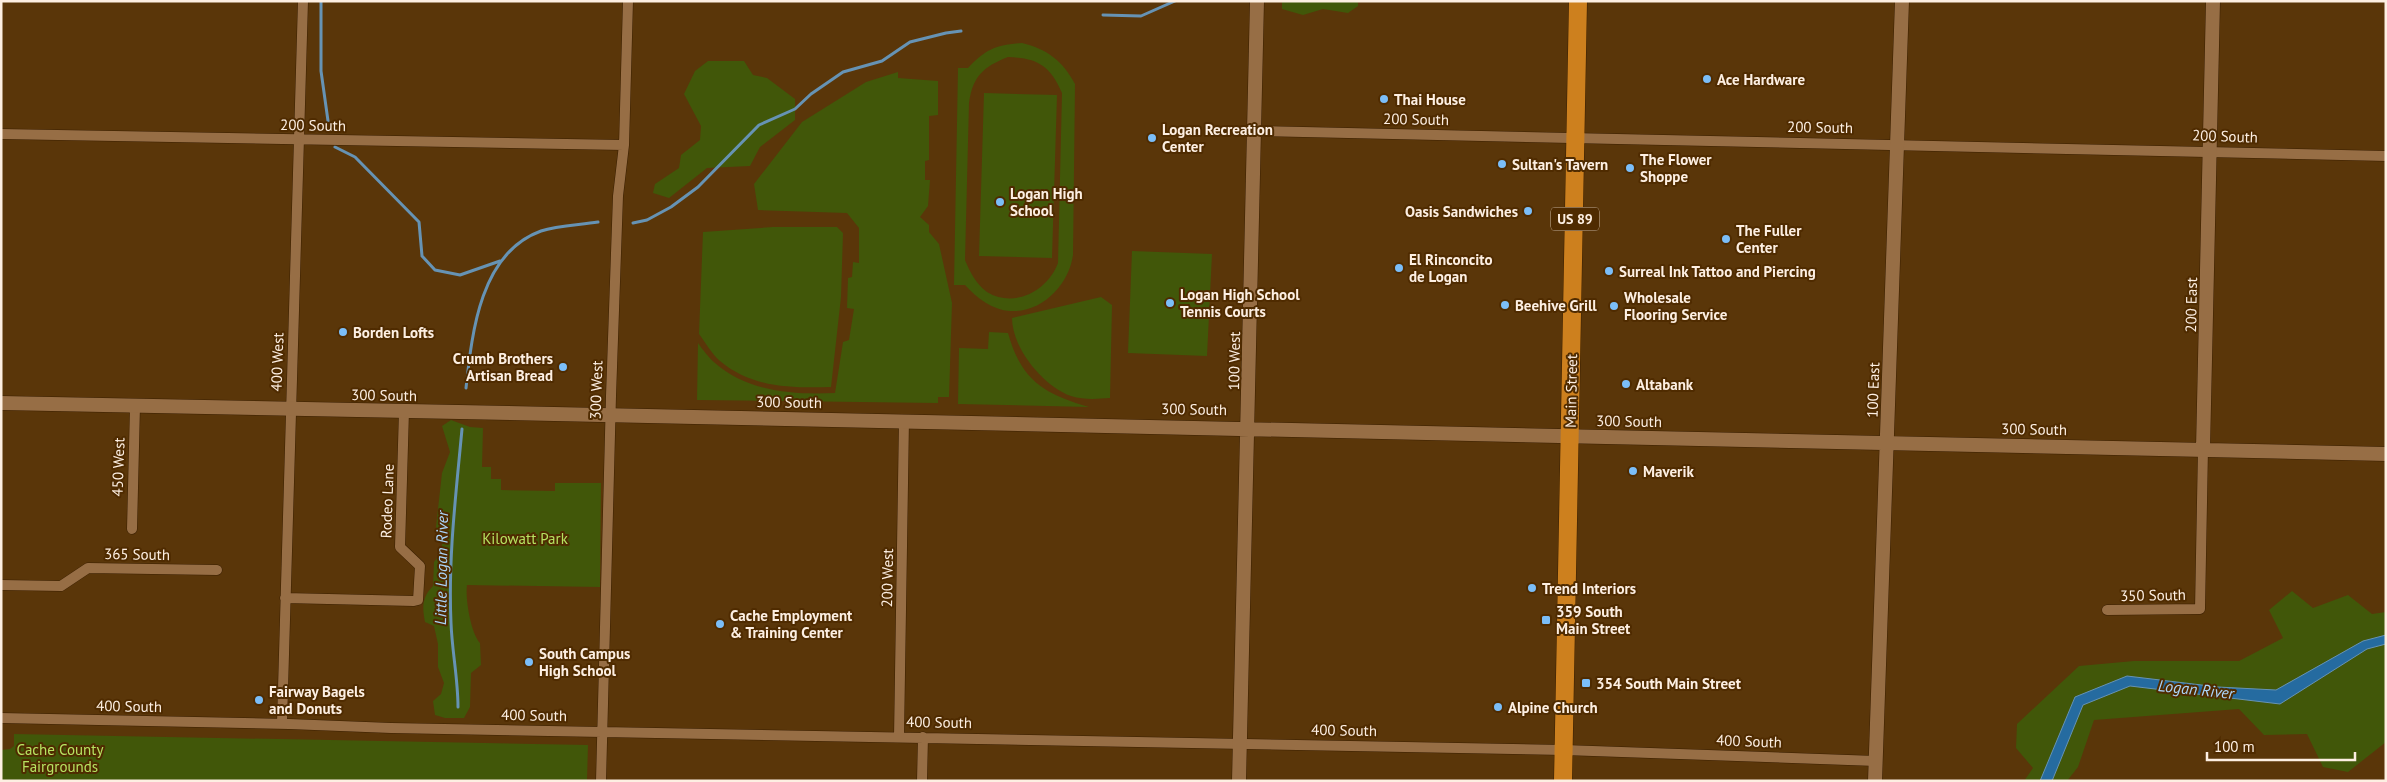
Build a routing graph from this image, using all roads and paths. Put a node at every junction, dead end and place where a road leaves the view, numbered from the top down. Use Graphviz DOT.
graph roads {
  1 [pos="303,1"];
  2 [pos="628,1"];
  3 [pos="1257,1"];
  4 [pos="1578,1"];
  5 [pos="1902,1"];
  6 [pos="2213,1"];
  7 [pos="1254,130"];
  8 [pos="1,134"];
  9 [pos="1576,137"];
  10 [pos="298,140"];
  11 [pos="1897,144"];
  12 [pos="624,146"];
  13 [pos="2211,151"];
  14 [pos="2386,156"];
  15 [pos="1,403"];
  16 [pos="135,406"];
  17 [pos="291,409"];
  18 [pos="404,411"];
  19 [pos="610,416"];
  20 [pos="904,420"];
  21 [pos="1248,427"];
  22 [pos="1571,436"];
  23 [pos="1887,442"];
  24 [pos="2203,449"];
  25 [pos="2386,454"];
  26 [pos="132,529"];
  27 [pos="217,570"];
  28 [pos="1,585"];
  29 [pos="285,598"];
  30 [pos="2200,609"];
  31 [pos="2107,610"];
  32 [pos="1,718"];
  33 [pos="282,723"];
  34 [pos="602,732"];
  35 [pos="899,737"];
  36 [pos="923,737"];
  37 [pos="1240,743"];
  38 [pos="1564,750"];
  39 [pos="1876,761"];
  40 [pos="601,781"];
  41 [pos="922,781"];
  42 [pos="1239,781"];
  43 [pos="1563,781"];
  44 [pos="1875,781"];
  1 -- 10 [label="street, 400 West"];
  2 -- 12 [label="street, 300 West"];
  3 -- 7 [label="street, 100 West"];
  4 -- 9 [label="highway, Main Street / US 89"];
  5 -- 11 [label="street, 100 East"];
  6 -- 13 [label="street, 200 East"];
  7 -- 9 [label="street, 200 South"];
  7 -- 21 [label="street, 100 West"];
  8 -- 10 [label="street, 200 South"];
  9 -- 11 [label="street, 200 South"];
  9 -- 22 [label="highway, Main Street / US 89"];
  10 -- 12 [label="street, 200 South"];
  10 -- 17 [label="street, 400 West"];
  11 -- 13 [label="street, 200 South"];
  11 -- 23 [label="street, 100 East"];
  12 -- 19 [label="street, 300 West"];
  13 -- 14 [label="street, 200 South"];
  13 -- 24 [label="street, 200 East"];
  15 -- 16 [label="street, 300 South"];
  16 -- 17 [label="street, 300 South"];
  16 -- 26 [label="street, 450 West"];
  17 -- 18 [label="street, 300 South"];
  17 -- 29 [label="street, 400 West"];
  18 -- 19 [label="street, 300 South"];
  18 -- 29 [label="street, Rodeo Lane"];
  19 -- 20 [label="street, 300 South"];
  19 -- 34 [label="street, 300 West"];
  20 -- 21 [label="street, 300 South"];
  20 -- 35 [label="street, 200 West"];
  21 -- 22 [label="street, 300 South"];
  21 -- 37 [label="street, 100 West"];
  22 -- 23 [label="street, 300 South"];
  22 -- 38 [label="highway, Main Street / US 89"];
  23 -- 24 [label="street, 300 South"];
  23 -- 39 [label="street, 100 East"];
  24 -- 25 [label="street, 300 South"];
  24 -- 30 [label="street, 200 East"];
  27 -- 28 [label="street, 365 South"];
  29 -- 33 [label="street, 400 West"];
  30 -- 31 [label="street, 350 South"];
  32 -- 33 [label="street, 400 South"];
  33 -- 34 [label="street, 400 South"];
  34 -- 35 [label="street, 400 South"];
  34 -- 40 [label="street, 300 West"];
  35 -- 36 [label="street, 400 South"];
  36 -- 37 [label="street, 400 South"];
  36 -- 41 [label="street"];
  37 -- 38 [label="street, 400 South"];
  37 -- 42 [label="street, 100 West"];
  38 -- 39 [label="street, 400 South"];
  38 -- 43 [label="highway, Main Street / US 89"];
  39 -- 44 [label="street, 100 East"];
}
